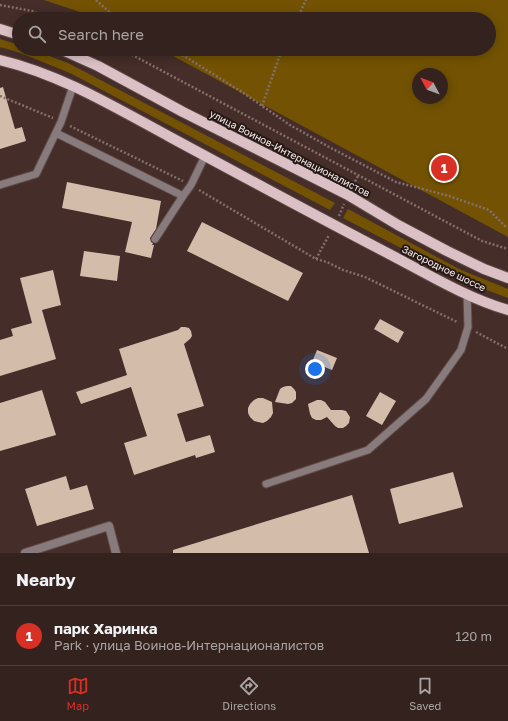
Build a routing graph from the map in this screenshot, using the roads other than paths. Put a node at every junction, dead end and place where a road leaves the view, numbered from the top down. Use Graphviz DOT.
graph roads {
  1 [pos="0,29"];
  2 [pos="12,33"];
  3 [pos="76,56"];
  4 [pos="0,60"];
  5 [pos="73,86"];
  6 [pos="56,133"];
  7 [pos="206,156"];
  8 [pos="0,185"];
  9 [pos="183,196"];
  10 [pos="155,239"];
  11 [pos="508,278"];
  12 [pos="467,294"];
  13 [pos="508,310"];
  14 [pos="266,484"];
  15 [pos="25,553"];
  16 [pos="116,553"];
  1 -- 2 [label="main road"];
  3 -- 11 [label="main road, улица Воинов-Интернационалистов"];
  4 -- 5 [label="main road"];
  5 -- 6 [label="lane"];
  5 -- 7 [label="main road"];
  6 -- 8 [label="lane"];
  6 -- 9 [label="lane"];
  7 -- 9 [label="lane"];
  7 -- 12 [label="main road, Загородное шоссе"];
  9 -- 10 [label="lane"];
  12 -- 13 [label="main road, Загородное шоссе"];
  12 -- 14 [label="lane"];
  15 -- 16 [label="street"];
}
